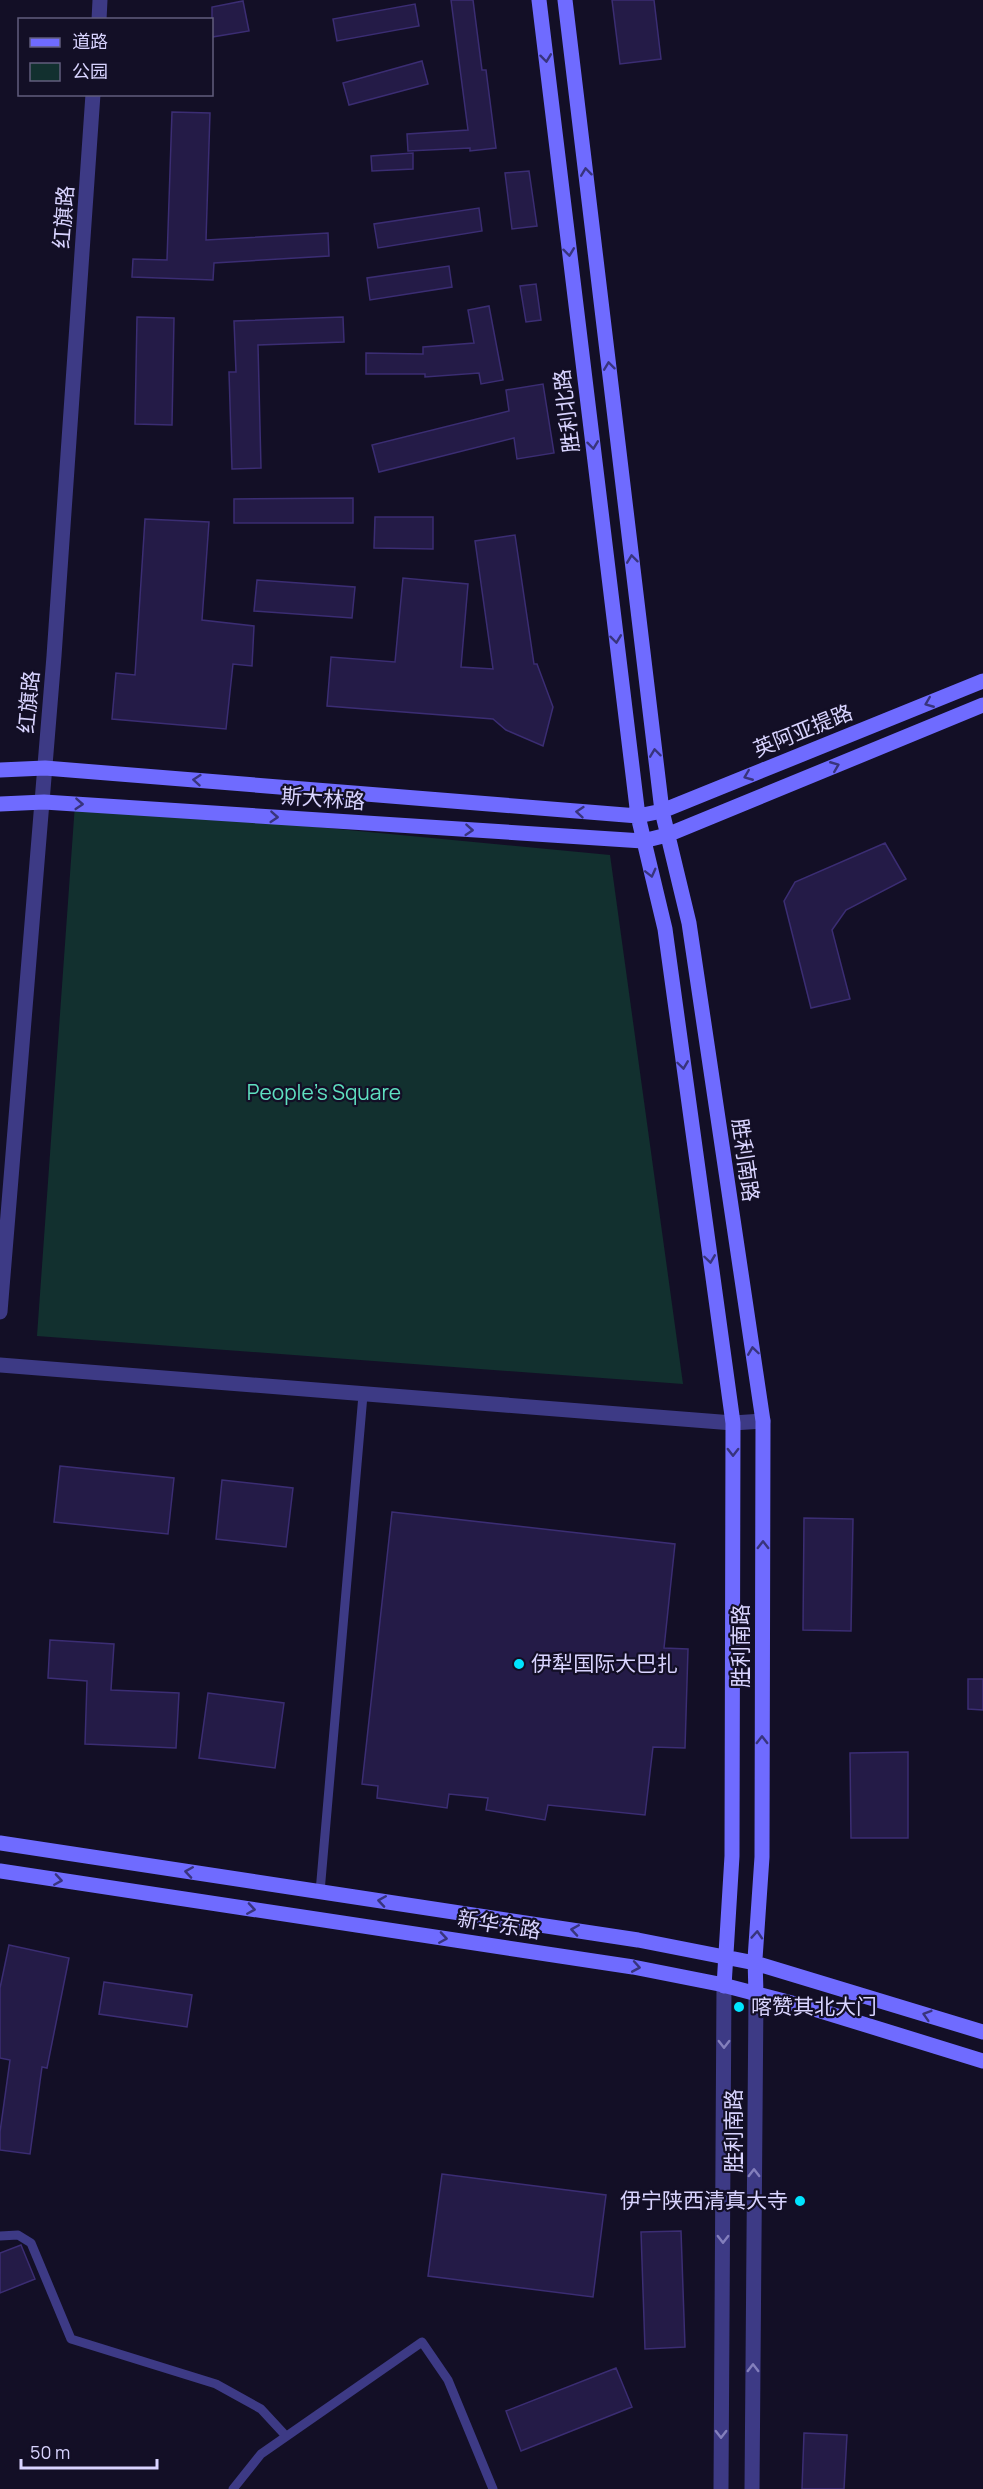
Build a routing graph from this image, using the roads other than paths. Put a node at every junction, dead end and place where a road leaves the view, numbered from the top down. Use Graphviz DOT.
graph roads {
  1 [pos="100,0"];
  2 [pos="538,0"];
  3 [pos="565,0"];
  4 [pos="99,18"];
  5 [pos="93,96"];
  6 [pos="983,681"];
  7 [pos="983,705"];
  8 [pos="45,768"];
  9 [pos="0,770"];
  10 [pos="41,802"];
  11 [pos="0,804"];
  12 [pos="662,811"];
  13 [pos="638,816"];
  14 [pos="667,835"];
  15 [pos="644,841"];
  16 [pos="0,1312"];
  17 [pos="0,1365"];
  18 [pos="363,1395"];
  19 [pos="763,1421"];
  20 [pos="733,1423"];
  21 [pos="0,1843"];
  22 [pos="0,1871"];
  23 [pos="320,1892"];
  24 [pos="725,1957"];
  25 [pos="755,1963"];
  26 [pos="724,1986"];
  27 [pos="756,1994"];
  28 [pos="983,2032"];
  29 [pos="983,2061"];
  30 [pos="0,2236"];
  31 [pos="286,2436"];
  32 [pos="233,2489"];
  33 [pos="493,2489"];
  34 [pos="721,2489"];
  35 [pos="752,2489"];
  1 -- 4 [label="street"];
  2 -- 13 [label="main road, 胜利北路, one-way"];
  12 -- 3 [label="main road, one-way"];
  5 -- 8 [label="street, 红旗路"];
  6 -- 12 [label="main road, 英阿亚提路, one-way"];
  14 -- 7 [label="main road, 英阿亚提路, one-way"];
  8 -- 9 [label="main road, 斯大林路"];
  8 -- 10 [label="street, 红旗路"];
  13 -- 8 [label="main road, 斯大林路, one-way"];
  10 -- 11 [label="main road, 斯大林路"];
  10 -- 15 [label="main road, 斯大林路, one-way"];
  10 -- 16 [label="street, 红旗路"];
  12 -- 13 [label="main road, 英阿亚提路"];
  12 -- 14 [label="main road, 胜利南路"];
  13 -- 15 [label="main road, 胜利南路"];
  14 -- 15 [label="main road, 英阿亚提路"];
  19 -- 14 [label="main road, 胜利南路, one-way"];
  15 -- 20 [label="main road, 胜利南路, one-way"];
  17 -- 18 [label="street"];
  18 -- 20 [label="street"];
  18 -- 23 [label="lane"];
  19 -- 20 [label="street"];
  25 -- 19 [label="main road, 胜利南路, one-way"];
  20 -- 24 [label="main road, 胜利南路, one-way"];
  23 -- 21 [label="main road, 新华东路, one-way"];
  22 -- 26 [label="main road, 新华东路, one-way"];
  24 -- 23 [label="main road, 新华东路, one-way"];
  24 -- 25 [label="main road, 新华东路"];
  24 -- 26 [label="main road, 胜利南路"];
  25 -- 27 [label="main road, 胜利南路"];
  28 -- 25 [label="main road, 新华东路, one-way"];
  26 -- 27 [label="main road, 新华东路"];
  26 -- 34 [label="street, 胜利南路, one-way"];
  27 -- 29 [label="main road, 新华东路"];
  35 -- 27 [label="street, 胜利南路, one-way"];
  30 -- 31 [label="lane"];
  31 -- 32 [label="lane"];
  31 -- 33 [label="lane"];
}
